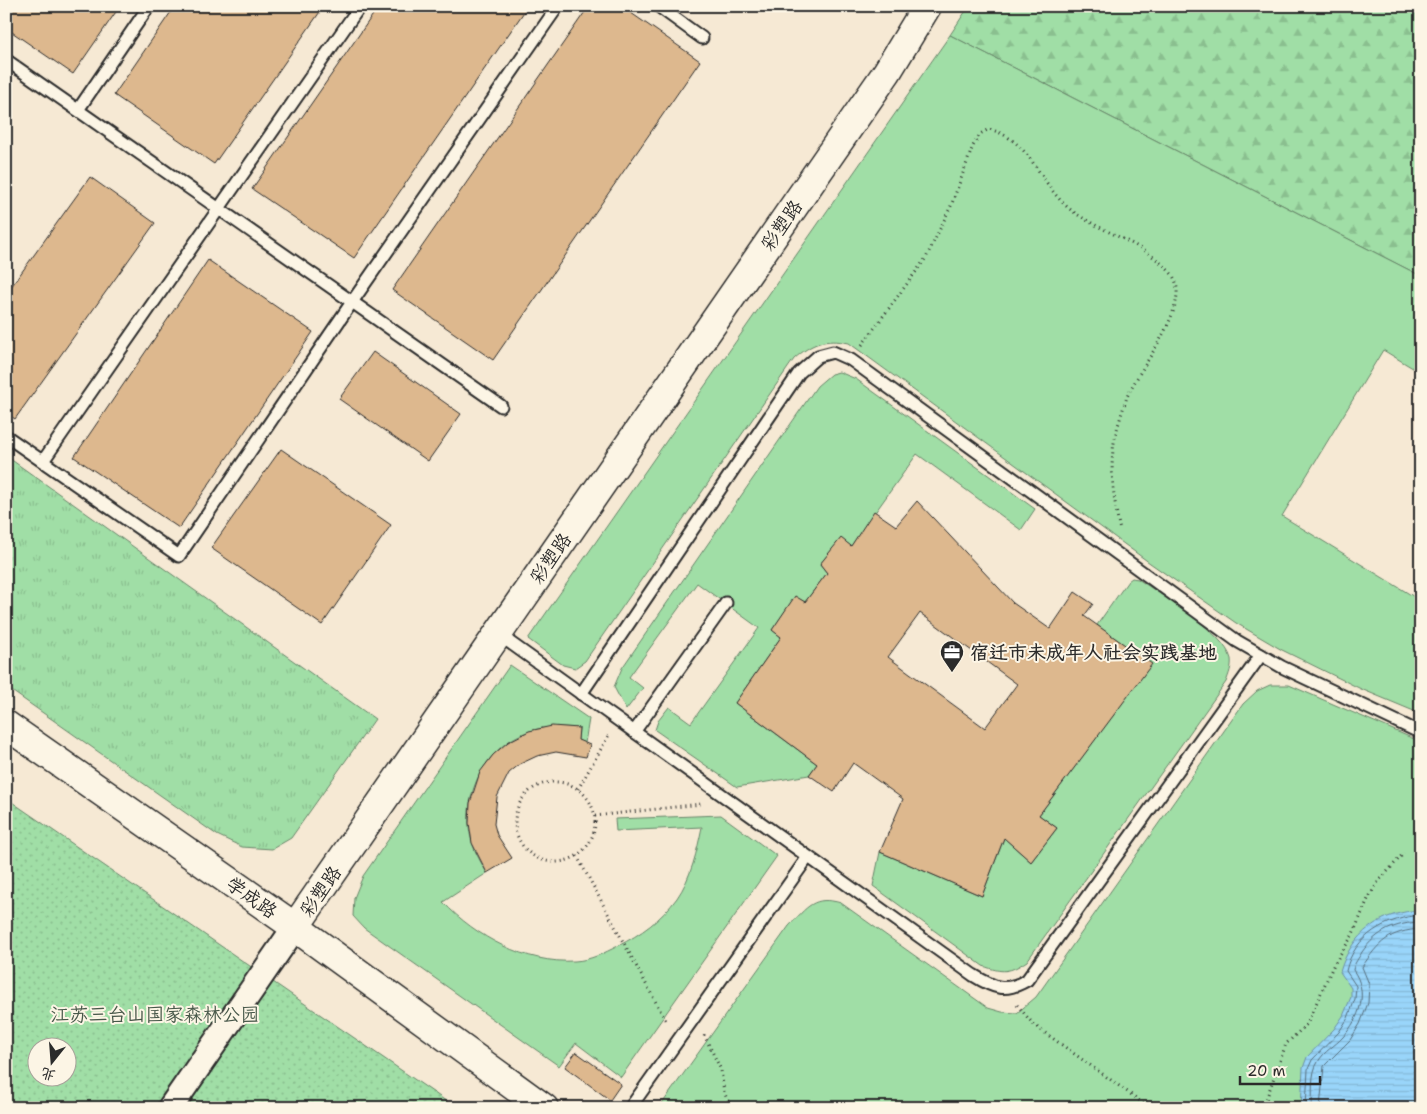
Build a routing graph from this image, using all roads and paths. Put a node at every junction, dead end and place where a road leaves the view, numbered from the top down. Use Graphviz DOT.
graph roads {
  1 [pos="149,6"];
  2 [pos="360,6"];
  3 [pos="558,6"];
  4 [pos="658,6"];
  5 [pos="928,6"];
  6 [pos="702,38"];
  7 [pos="6,60"];
  8 [pos="78,110"];
  9 [pos="220,209"];
  10 [pos="352,302"];
  11 [pos="851,360"];
  12 [pos="500,406"];
  13 [pos="6,436"];
  14 [pos="43,461"];
  15 [pos="1126,560"];
  16 [pos="726,603"];
  17 [pos="498,634"];
  18 [pos="1261,655"];
  19 [pos="581,694"];
  20 [pos="618,720"];
  21 [pos="6,725"];
  22 [pos="634,732"];
  23 [pos="1421,733"];
  24 [pos="578,789"];
  25 [pos="729,800"];
  26 [pos="595,816"];
  27 [pos="1404,853"];
  28 [pos="577,856"];
  29 [pos="808,857"];
  30 [pos="295,927"];
  31 [pos="1006,988"];
  32 [pos="694,1017"];
  33 [pos="677,1041"];
  34 [pos="170,1108"];
  35 [pos="544,1108"];
  36 [pos="630,1108"];
  37 [pos="731,1108"];
  38 [pos="1150,1108"];
  39 [pos="1263,1108"];
  1 -- 8 [label="lane"];
  2 -- 9 [label="lane"];
  3 -- 10 [label="lane"];
  4 -- 6 [label="lane"];
  5 -- 17 [label="street, 彩塑路"];
  7 -- 8 [label="lane"];
  8 -- 9 [label="lane"];
  9 -- 10 [label="lane"];
  9 -- 14 [label="lane"];
  10 -- 12 [label="lane"];
  10 -- 14 [label="lane"];
  11 -- 15 [label="lane"];
  11 -- 15 [label="path"];
  11 -- 19 [label="lane"];
  13 -- 14 [label="lane"];
  15 -- 18 [label="lane"];
  16 -- 22 [label="lane"];
  17 -- 19 [label="lane"];
  17 -- 30 [label="street, 彩塑路"];
  18 -- 23 [label="lane"];
  18 -- 31 [label="lane"];
  19 -- 20 [label="lane"];
  20 -- 22 [label="lane"];
  20 -- 24 [label="path"];
  21 -- 30 [label="street, 学成路"];
  22 -- 25 [label="lane"];
  24 -- 26 [label="path"];
  24 -- 28 [label="path"];
  25 -- 26 [label="path"];
  25 -- 29 [label="lane"];
  26 -- 28 [label="path"];
  27 -- 39 [label="path"];
  28 -- 33 [label="path"];
  29 -- 31 [label="lane"];
  29 -- 32 [label="lane"];
  30 -- 34 [label="street, 彩塑路"];
  30 -- 35 [label="street, 学成路"];
  31 -- 38 [label="path"];
  32 -- 33 [label="lane"];
  32 -- 37 [label="path"];
  33 -- 36 [label="lane"];
}
